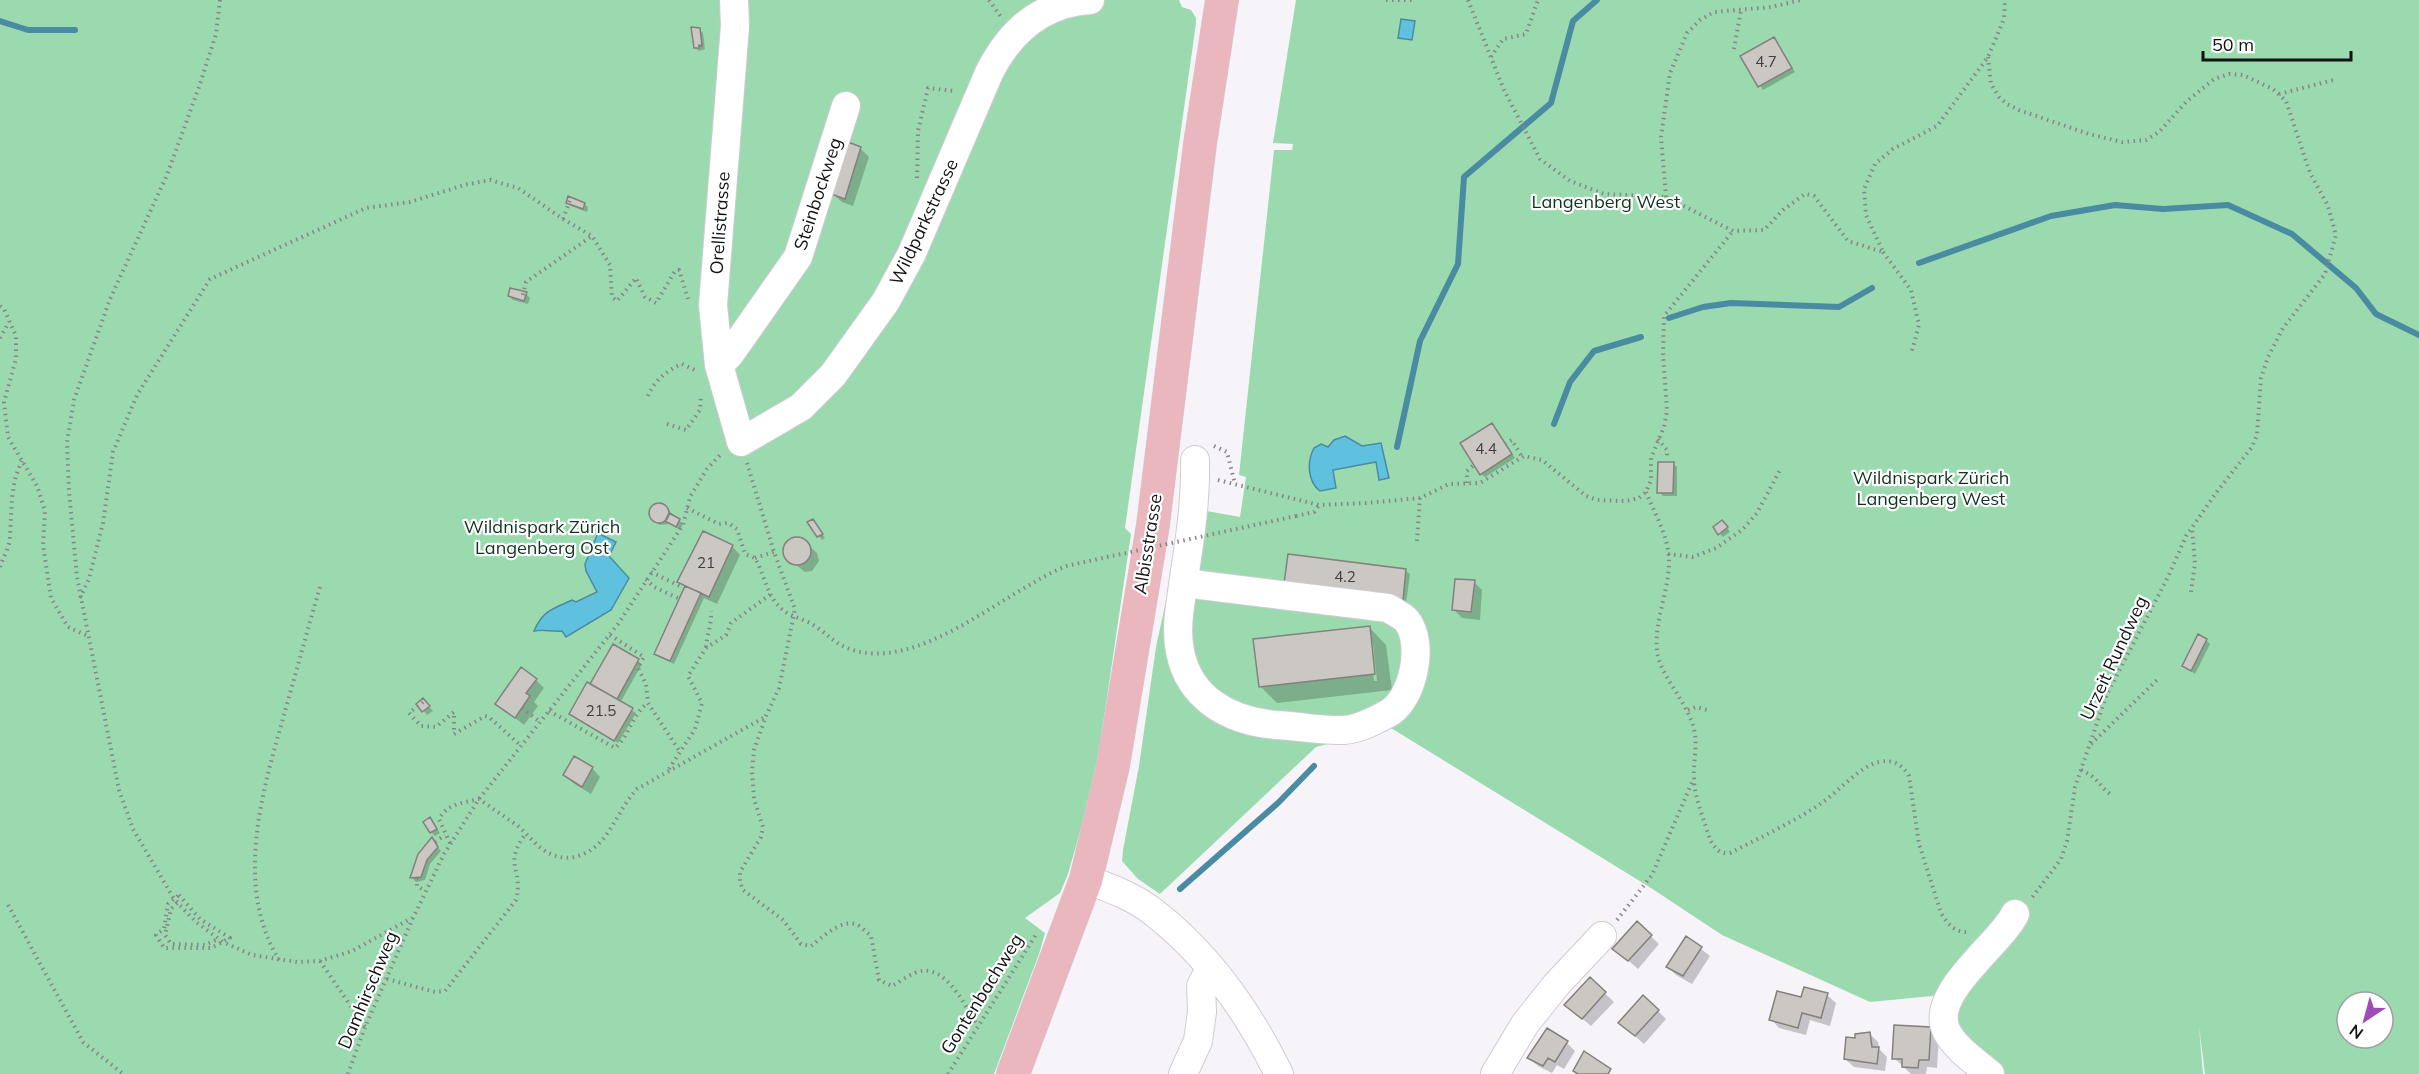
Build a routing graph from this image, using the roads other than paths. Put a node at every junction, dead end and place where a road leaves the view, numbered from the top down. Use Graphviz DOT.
graph roads {
  1 [pos="734,0"];
  2 [pos="1090,0"];
  3 [pos="1222,0"];
  4 [pos="846,106"];
  5 [pos="709,375"];
  6 [pos="741,442"];
  7 [pos="1201,452"];
  8 [pos="1184,583"];
  9 [pos="1086,879"];
  10 [pos="2015,914"];
  11 [pos="1602,936"];
  12 [pos="1210,969"];
  13 [pos="1013,1074"];
  14 [pos="1183,1074"];
  15 [pos="1279,1074"];
  16 [pos="1495,1074"];
  17 [pos="1990,1074"];
  1 -- 5 [label="street, Orellistrasse"];
  2 -- 6 [label="street, Wildparkstrasse"];
  3 -- 9 [label="main road, Albisstrasse"];
  4 -- 5 [label="street, Steinbockweg"];
  5 -- 6 [label="street, Orellistrasse"];
  7 -- 8 [label="street"];
  8 -- 8 [label="street"];
  9 -- 12 [label="street"];
  9 -- 13 [label="main road, Albisstrasse"];
  10 -- 17 [label="street"];
  11 -- 16 [label="street"];
  12 -- 14 [label="street"];
  12 -- 15 [label="street"];
}
